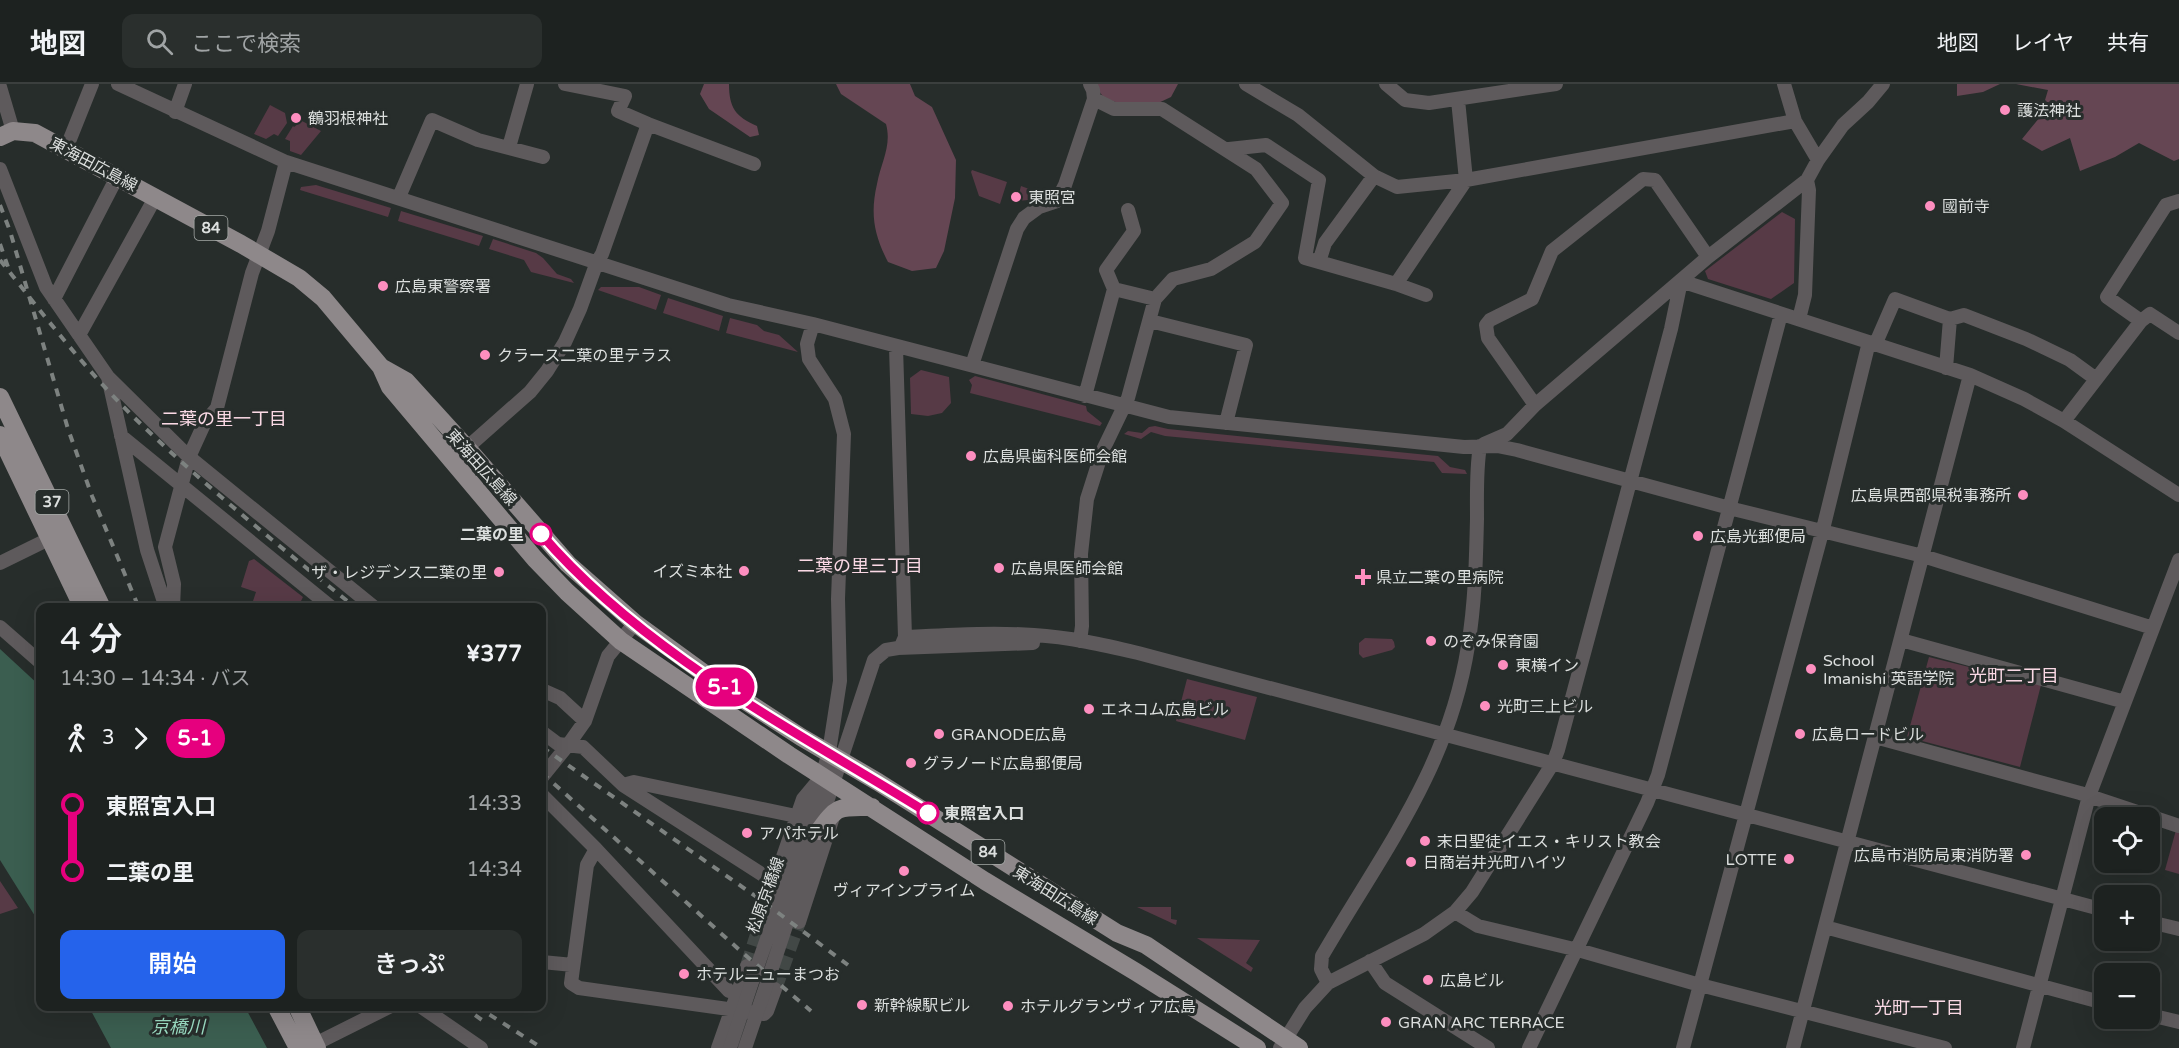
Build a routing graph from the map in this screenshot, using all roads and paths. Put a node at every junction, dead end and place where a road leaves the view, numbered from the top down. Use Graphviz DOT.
graph roads {
  1 [pos="92,84"];
  2 [pos="118,84"];
  3 [pos="185,84"];
  4 [pos="527,84"];
  5 [pos="565,84"];
  6 [pos="1090,84"];
  7 [pos="1246,84"];
  8 [pos="1386,84"];
  9 [pos="1556,84"];
  10 [pos="1784,84"];
  11 [pos="1883,84"];
  12 [pos="0,87"];
  13 [pos="136,88"];
  14 [pos="1094,99"];
  15 [pos="1458,100"];
  16 [pos="175,112"];
  17 [pos="0,117"];
  18 [pos="1795,121"];
  19 [pos="648,124"];
  20 [pos="7,134"];
  21 [pos="509,147"];
  22 [pos="66,149"];
  23 [pos="1229,150"];
  24 [pos="543,157"];
  25 [pos="1818,160"];
  26 [pos="286,162"];
  27 [pos="754,164"];
  28 [pos="0,169"];
  29 [pos="1374,176"];
  30 [pos="117,177"];
  31 [pos="1466,180"];
  32 [pos="1807,180"];
  33 [pos="399,197"];
  34 [pos="155,198"];
  35 [pos="2179,201"];
  36 [pos="1128,210"];
  37 [pos="259,255"];
  38 [pos="1708,257"];
  39 [pos="597,262"];
  40 [pos="1319,262"];
  41 [pos="1681,281"];
  42 [pos="1396,284"];
  43 [pos="1114,289"];
  44 [pos="1426,295"];
  45 [pos="1155,299"];
  46 [pos="54,300"];
  47 [pos="1781,314"];
  48 [pos="1799,319"];
  49 [pos="1950,319"];
  50 [pos="1150,321"];
  51 [pos="2142,321"];
  52 [pos="813,324"];
  53 [pos="2179,333"];
  54 [pos="79,335"];
  55 [pos="1872,344"];
  56 [pos="896,347"];
  57 [pos="972,365"];
  58 [pos="381,367"];
  59 [pos="1946,368"];
  60 [pos="1970,375"];
  61 [pos="108,377"];
  62 [pos="2096,379"];
  63 [pos="1085,396"];
  64 [pos="0,397"];
  65 [pos="1535,405"];
  66 [pos="1125,406"];
  67 [pos="2064,421"];
  68 [pos="1226,423"];
  69 [pos="0,435"];
  70 [pos="121,436"];
  71 [pos="1480,446"];
  72 [pos="467,448"];
  73 [pos="189,457"];
  74 [pos="453,461"];
  75 [pos="1631,481"];
  76 [pos="181,487"];
  77 [pos="2179,495"];
  78 [pos="1729,508"];
  79 [pos="1822,531"];
  80 [pos="58,534"];
  81 [pos="1923,556"];
  82 [pos="2179,560"];
  83 [pos="0,563"];
  84 [pos="81,603"];
  85 [pos="99,603"];
  86 [pos="164,603"];
  87 [pos="173,603"];
  88 [pos="326,603"];
  89 [pos="369,603"];
  90 [pos="635,623"];
  91 [pos="0,627"];
  92 [pos="2153,628"];
  93 [pos="1901,640"];
  94 [pos="621,641"];
  95 [pos="1080,641"];
  96 [pos="901,642"];
  97 [pos="36,658"];
  98 [pos="546,692"];
  99 [pos="2125,702"];
  100 [pos="585,721"];
  101 [pos="546,735"];
  102 [pos="1445,735"];
  103 [pos="1875,737"];
  104 [pos="568,745"];
  105 [pos="835,756"];
  106 [pos="1553,763"];
  107 [pos="546,772"];
  108 [pos="828,779"];
  109 [pos="623,784"];
  110 [pos="1652,789"];
  111 [pos="2089,796"];
  112 [pos="546,805"];
  113 [pos="872,807"];
  114 [pos="833,812"];
  115 [pos="1745,814"];
  116 [pos="808,822"];
  117 [pos="2179,826"];
  118 [pos="1848,840"];
  119 [pos="596,849"];
  120 [pos="774,882"];
  121 [pos="2061,898"];
  122 [pos="768,900"];
  123 [pos="2094,907"];
  124 [pos="1455,912"];
  125 [pos="799,922"];
  126 [pos="2160,924"];
  127 [pos="1825,927"];
  128 [pos="2179,929"];
  129 [pos="1578,950"];
  130 [pos="1370,961"];
  131 [pos="546,962"];
  132 [pos="573,965"];
  133 [pos="747,966"];
  134 [pos="1328,983"];
  135 [pos="1700,985"];
  136 [pos="2040,986"];
  137 [pos="775,989"];
  138 [pos="738,993"];
  139 [pos="2094,1000"];
  140 [pos="732,1009"];
  141 [pos="280,1011"];
  142 [pos="299,1011"];
  143 [pos="381,1011"];
  144 [pos="427,1011"];
  145 [pos="1803,1011"];
  146 [pos="2160,1017"];
  147 [pos="2179,1022"];
  148 [pos="1288,1045"];
  149 [pos="310,1047"];
  150 [pos="482,1048"];
  151 [pos="718,1048"];
  152 [pos="730,1048"];
  153 [pos="745,1048"];
  154 [pos="1257,1048"];
  155 [pos="1488,1048"];
  156 [pos="1529,1048"];
  157 [pos="1683,1048"];
  158 [pos="1793,1048"];
  159 [pos="1945,1048"];
  160 [pos="2023,1048"];
  1 -- 22 [label="street"];
  2 -- 13 [label="street"];
  3 -- 16 [label="street"];
  4 -- 21 [label="street"];
  5 -- 19 [label="street"];
  6 -- 14 [label="street"];
  7 -- 29 [label="street"];
  8 -- 15 [label="street"];
  9 -- 15 [label="street"];
  10 -- 18 [label="street"];
  11 -- 25 [label="street"];
  12 -- 20 [label="street"];
  13 -- 16 [label="street"];
  14 -- 23 [label="street"];
  14 -- 57 [label="street"];
  15 -- 31 [label="street"];
  16 -- 26 [label="street"];
  17 -- 20 [label="street"];
  18 -- 25 [label="street"];
  18 -- 31 [label="street"];
  19 -- 27 [label="street"];
  19 -- 39 [label="street"];
  20 -- 22 [label="main road, 東海田広島線 / 84"];
  21 -- 24 [label="street"];
  21 -- 33 [label="street"];
  22 -- 30 [label="main road, 東海田広島線 / 84"];
  23 -- 40 [label="street"];
  23 -- 45 [label="street"];
  25 -- 32 [label="street"];
  26 -- 33 [label="street"];
  26 -- 37 [label="street"];
  28 -- 46 [label="street"];
  29 -- 31 [label="street"];
  29 -- 40 [label="street"];
  30 -- 34 [label="main road, 東海田広島線 / 84"];
  30 -- 46 [label="street"];
  31 -- 42 [label="street"];
  32 -- 38 [label="street"];
  32 -- 48 [label="street"];
  33 -- 39 [label="street"];
  34 -- 37 [label="main road, 東海田広島線 / 84"];
  34 -- 54 [label="street"];
  35 -- 51 [label="street"];
  36 -- 43 [label="street"];
  37 -- 58 [label="main road, 東海田広島線 / 84"];
  37 -- 73 [label="street"];
  38 -- 41 [label="street"];
  38 -- 65 [label="street"];
  39 -- 52 [label="street"];
  39 -- 72 [label="street"];
  40 -- 42 [label="street"];
  41 -- 47 [label="street"];
  41 -- 65 [label="street"];
  41 -- 75 [label="street"];
  42 -- 44 [label="street"];
  43 -- 45 [label="street"];
  43 -- 63 [label="street"];
  45 -- 50 [label="street"];
  46 -- 54 [label="street"];
  47 -- 48 [label="street"];
  47 -- 78 [label="street"];
  48 -- 55 [label="street"];
  49 -- 55 [label="street"];
  49 -- 59 [label="street"];
  49 -- 62 [label="street"];
  50 -- 66 [label="street"];
  50 -- 68 [label="street"];
  51 -- 53 [label="street"];
  51 -- 62 [label="street"];
  52 -- 56 [label="street"];
  52 -- 105 [label="street"];
  54 -- 61 [label="street"];
  55 -- 59 [label="street"];
  55 -- 79 [label="street"];
  56 -- 57 [label="street"];
  56 -- 96 [label="street"];
  57 -- 63 [label="street"];
  58 -- 72 [label="main road, 東海田広島線 / 84"];
  58 -- 74 [label="main road, 東海田広島線 / 84"];
  59 -- 60 [label="street"];
  60 -- 67 [label="street"];
  60 -- 81 [label="street"];
  61 -- 70 [label="street"];
  61 -- 73 [label="street"];
  62 -- 67 [label="street"];
  63 -- 66 [label="street"];
  64 -- 80 [label="main road, 37"];
  65 -- 71 [label="street"];
  66 -- 68 [label="street"];
  66 -- 95 [label="street"];
  67 -- 77 [label="street"];
  68 -- 71 [label="street"];
  69 -- 80 [label="main road, 37"];
  70 -- 76 [label="street"];
  70 -- 86 [label="street"];
  71 -- 75 [label="street"];
  71 -- 102 [label="street"];
  72 -- 74 [label="street"];
  72 -- 90 [label="main road, 東海田広島線 / 84"];
  73 -- 76 [label="street"];
  73 -- 89 [label="street"];
  74 -- 94 [label="main road, 東海田広島線 / 84"];
  75 -- 78 [label="street"];
  75 -- 106 [label="street"];
  76 -- 87 [label="street"];
  76 -- 88 [label="street"];
  78 -- 79 [label="street"];
  78 -- 110 [label="street"];
  79 -- 81 [label="street"];
  79 -- 115 [label="street"];
  80 -- 83 [label="street"];
  80 -- 84 [label="main road, 37"];
  80 -- 85 [label="main road, 37"];
  81 -- 92 [label="street"];
  81 -- 93 [label="street"];
  82 -- 92 [label="street"];
  90 -- 94 [label="street"];
  90 -- 105 [label="main road, 東海田広島線 / 84"];
  91 -- 97 [label="street"];
  92 -- 99 [label="street"];
  93 -- 99 [label="street"];
  93 -- 103 [label="street"];
  94 -- 100 [label="street"];
  94 -- 108 [label="main road, 東海田広島線 / 84"];
  95 -- 96 [label="street"];
  95 -- 102 [label="street"];
  96 -- 105 [label="street"];
  98 -- 100 [label="street"];
  99 -- 111 [label="street"];
  100 -- 104 [label="street"];
  101 -- 104 [label="street"];
  102 -- 106 [label="street"];
  102 -- 134 [label="street"];
  103 -- 111 [label="street"];
  103 -- 118 [label="street"];
  104 -- 107 [label="street"];
  104 -- 109 [label="street"];
  105 -- 108 [label="street, 松原京橋線"];
  105 -- 148 [label="main road, 東海田広島線 / 84"];
  106 -- 110 [label="street"];
  106 -- 124 [label="street"];
  108 -- 113 [label="main road, 東海田広島線 / 84"];
  108 -- 114 [label="street"];
  108 -- 116 [label="street, 松原京橋線"];
  108 -- 116 [label="street"];
  109 -- 116 [label="street"];
  109 -- 120 [label="street"];
  110 -- 115 [label="street"];
  110 -- 129 [label="street"];
  111 -- 117 [label="street"];
  111 -- 121 [label="street"];
  112 -- 119 [label="street"];
  113 -- 114 [label="main road"];
  113 -- 154 [label="main road, 東海田広島線 / 84"];
  114 -- 116 [label="main road"];
  114 -- 125 [label="street"];
  115 -- 118 [label="street"];
  115 -- 135 [label="street"];
  116 -- 120 [label="street"];
  116 -- 152 [label="street, 松原京橋線, bridge"];
  116 -- 153 [label="street, 松原京橋線, bridge"];
  118 -- 121 [label="street"];
  118 -- 127 [label="street"];
  119 -- 132 [label="street"];
  119 -- 138 [label="street"];
  120 -- 122 [label="street"];
  121 -- 123 [label="street"];
  121 -- 136 [label="street"];
  124 -- 129 [label="street"];
  124 -- 130 [label="street"];
  126 -- 128 [label="street"];
  127 -- 136 [label="street"];
  127 -- 145 [label="street"];
  129 -- 135 [label="street"];
  129 -- 156 [label="street"];
  130 -- 134 [label="street"];
  130 -- 155 [label="street"];
  131 -- 132 [label="street"];
  132 -- 140 [label="street"];
  133 -- 138 [label="street"];
  134 -- 148 [label="street"];
  135 -- 145 [label="street"];
  135 -- 157 [label="street"];
  136 -- 139 [label="street"];
  136 -- 160 [label="street"];
  137 -- 140 [label="street"];
  138 -- 140 [label="street"];
  140 -- 151 [label="street"];
  141 -- 149 [label="main road"];
  142 -- 149 [label="main road"];
  143 -- 149 [label="street"];
  144 -- 150 [label="street"];
  145 -- 158 [label="street"];
  145 -- 159 [label="street"];
  146 -- 147 [label="street"];
}
